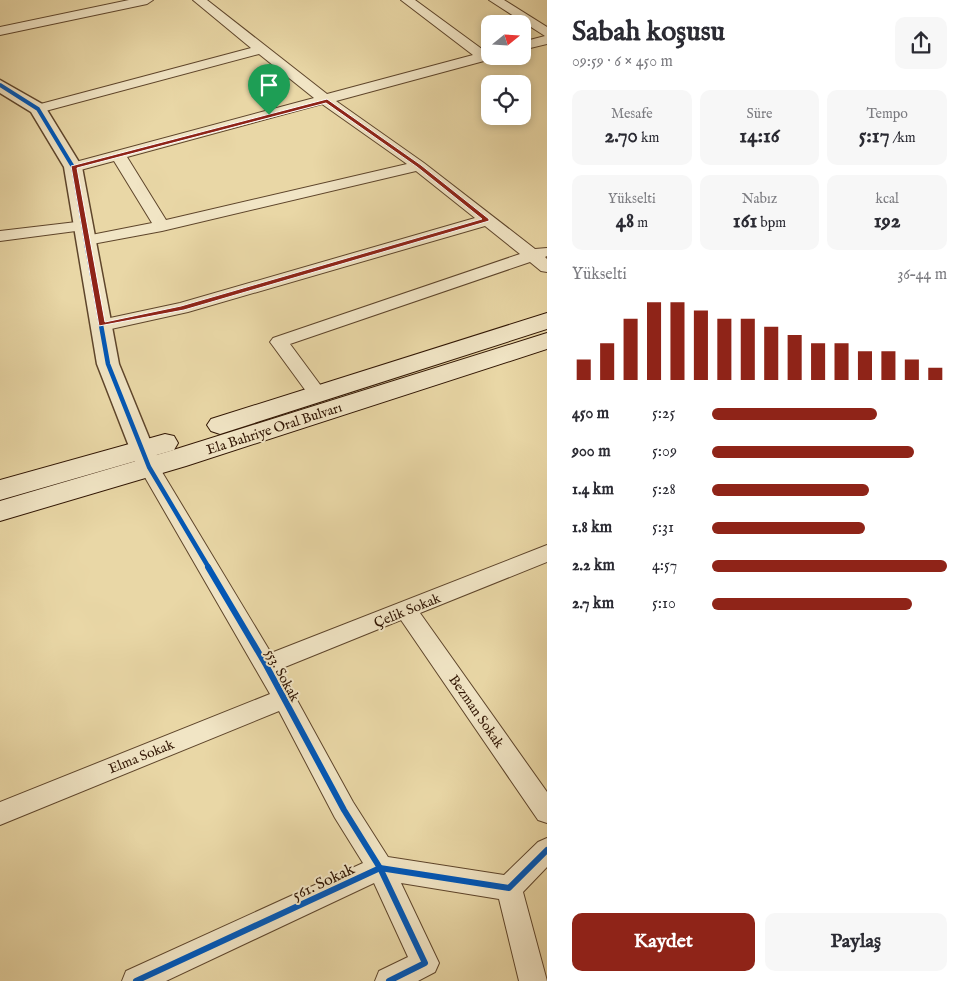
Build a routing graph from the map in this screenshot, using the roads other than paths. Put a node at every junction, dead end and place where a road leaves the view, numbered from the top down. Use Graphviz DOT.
graph roads {
  1 [pos="147,0"];
  2 [pos="200,0"];
  3 [pos="407,0"];
  4 [pos="494,0"];
  5 [pos="0,31"];
  6 [pos="547,33"];
  7 [pos="547,40"];
  8 [pos="531,44"];
  9 [pos="262,49"];
  10 [pos="481,52"];
  11 [pos="481,58"];
  12 [pos="0,85"];
  13 [pos="327,101"];
  14 [pos="38,109"];
  15 [pos="118,155"];
  16 [pos="419,166"];
  17 [pos="73,167"];
  18 [pos="487,220"];
  19 [pos="162,226"];
  20 [pos="86,233"];
  21 [pos="0,236"];
  22 [pos="540,253"];
  23 [pos="547,267"];
  24 [pos="547,320"];
  25 [pos="102,325"];
  26 [pos="547,341"];
  27 [pos="318,394"];
  28 [pos="145,458"];
  29 [pos="0,490"];
  30 [pos="0,511"];
  31 [pos="547,553"];
  32 [pos="406,610"];
  33 [pos="266,665"];
  34 [pos="282,698"];
  35 [pos="547,812"];
  36 [pos="0,814"];
  37 [pos="547,850"];
  38 [pos="380,868"];
  39 [pos="509,888"];
  40 [pos="136,981"];
  41 [pos="389,981"];
  42 [pos="533,981"];
  1 -- 5 [label="street"];
  2 -- 9 [label="street"];
  3 -- 10 [label="street"];
  4 -- 6 [label="street"];
  7 -- 8 [label="street"];
  9 -- 13 [label="street"];
  9 -- 14 [label="street"];
  11 -- 13 [label="street"];
  12 -- 14 [label="street"];
  13 -- 15 [label="street"];
  13 -- 16 [label="street"];
  14 -- 17 [label="street"];
  15 -- 17 [label="street"];
  15 -- 19 [label="street"];
  16 -- 18 [label="street"];
  16 -- 19 [label="street"];
  17 -- 20 [label="street"];
  18 -- 22 [label="street"];
  18 -- 25 [label="street"];
  19 -- 20 [label="street"];
  20 -- 21 [label="street"];
  20 -- 25 [label="street"];
  22 -- 23 [label="street"];
  22 -- 27 [label="street"];
  24 -- 27 [label="main road, Ela Bahriye Oral Bulvarı"];
  25 -- 28 [label="street"];
  26 -- 28 [label="main road, Ela Bahriye Oral Bulvarı"];
  27 -- 28 [label="main road, Ela Bahriye Oral Bulvarı"];
  28 -- 29 [label="main road, Ela Bahriye Oral Bulvarı"];
  28 -- 30 [label="main road, Ela Bahriye Oral Bulvarı"];
  28 -- 33 [label="street, 553. Sokak"];
  31 -- 32 [label="street, Çelik Sokak"];
  32 -- 33 [label="street, Çelik Sokak"];
  32 -- 35 [label="street, Bezman Sokak"];
  33 -- 34 [label="street, 553. Sokak"];
  34 -- 36 [label="street, Elma Sokak"];
  34 -- 38 [label="street, 553. Sokak"];
  37 -- 39 [label="street"];
  38 -- 39 [label="street"];
  38 -- 40 [label="street, 561. Sokak"];
  38 -- 41 [label="street, 553. Sokak"];
  39 -- 42 [label="street"];
}
